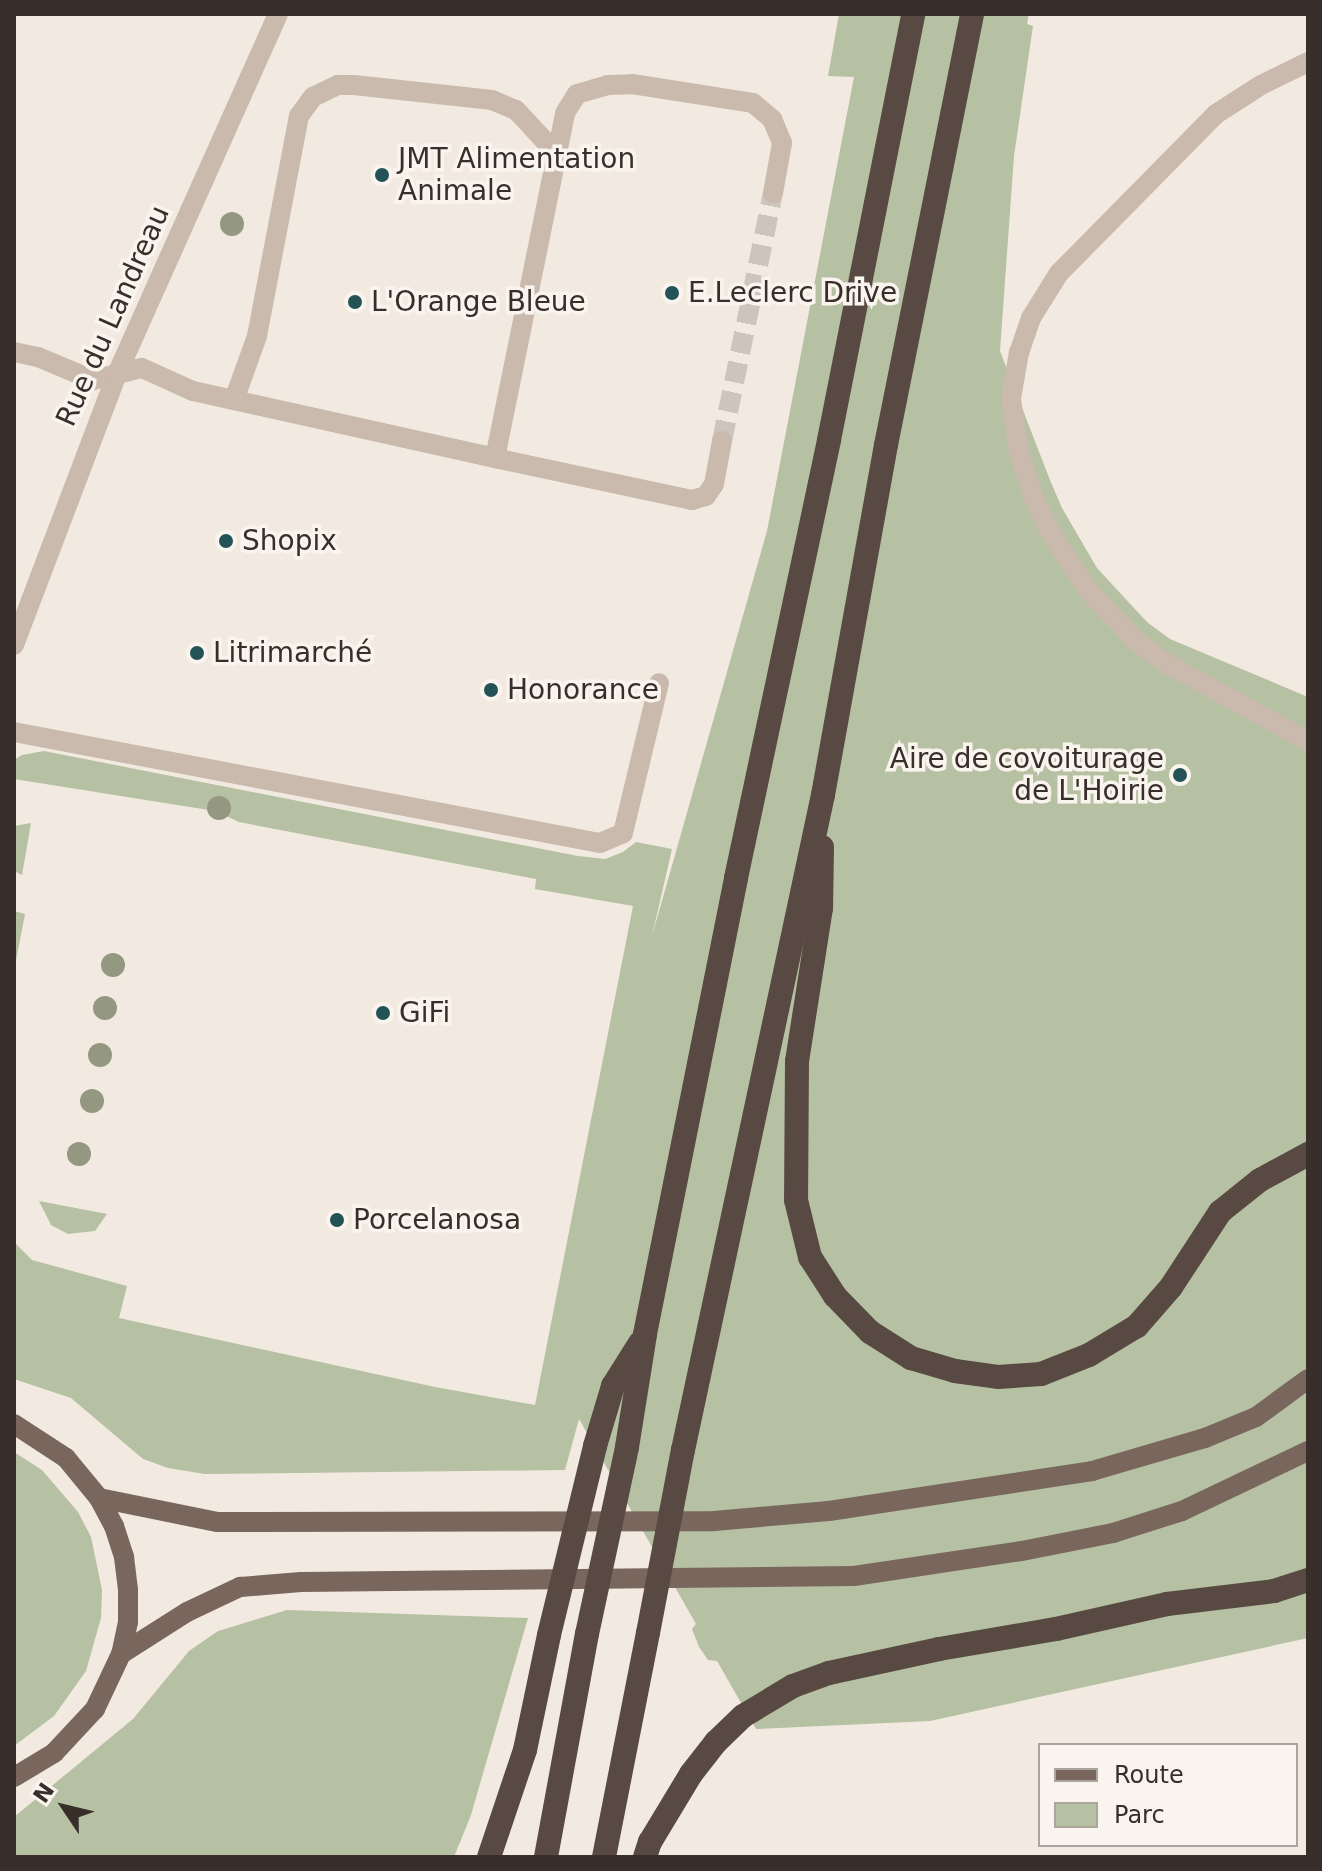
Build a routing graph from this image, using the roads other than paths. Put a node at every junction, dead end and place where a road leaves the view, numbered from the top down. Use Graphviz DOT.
graph roads {
  1 [pos="278,14"];
  2 [pos="913,14"];
  3 [pos="972,14"];
  4 [pos="1308,62"];
  5 [pos="558,155"];
  6 [pos="773,193"];
  7 [pos="14,352"];
  8 [pos="117,374"];
  9 [pos="234,400"];
  10 [pos="722,441"];
  11 [pos="495,458"];
  12 [pos="14,645"];
  13 [pos="659,683"];
  14 [pos="14,732"];
  15 [pos="1308,741"];
  16 [pos="823,795"];
  17 [pos="1308,1154"];
  18 [pos="645,1334"];
  19 [pos="1308,1379"];
  20 [pos="14,1424"];
  21 [pos="1308,1451"];
  22 [pos="99,1498"];
  23 [pos="1308,1580"];
  24 [pos="121,1654"];
  25 [pos="14,1777"];
  26 [pos="489,1857"];
  27 [pos="546,1857"];
  28 [pos="604,1857"];
  29 [pos="645,1857"];
  1 -- 8 [label="street, Rue du Landreau"];
  2 -- 18 [label="highway"];
  3 -- 16 [label="highway"];
  4 -- 15 [label="street"];
  5 -- 6 [label="street"];
  5 -- 9 [label="street"];
  5 -- 11 [label="street"];
  7 -- 8 [label="street"];
  8 -- 9 [label="street"];
  8 -- 12 [label="street, Rue du Landreau"];
  9 -- 11 [label="street"];
  10 -- 11 [label="street"];
  13 -- 14 [label="street"];
  16 -- 17 [label="highway"];
  16 -- 28 [label="highway, bridge"];
  18 -- 26 [label="highway, bridge"];
  18 -- 27 [label="highway, bridge"];
  19 -- 22 [label="main road"];
  20 -- 22 [label="main road"];
  21 -- 24 [label="main road"];
  22 -- 24 [label="main road"];
  23 -- 29 [label="highway"];
  24 -- 25 [label="main road"];
}
